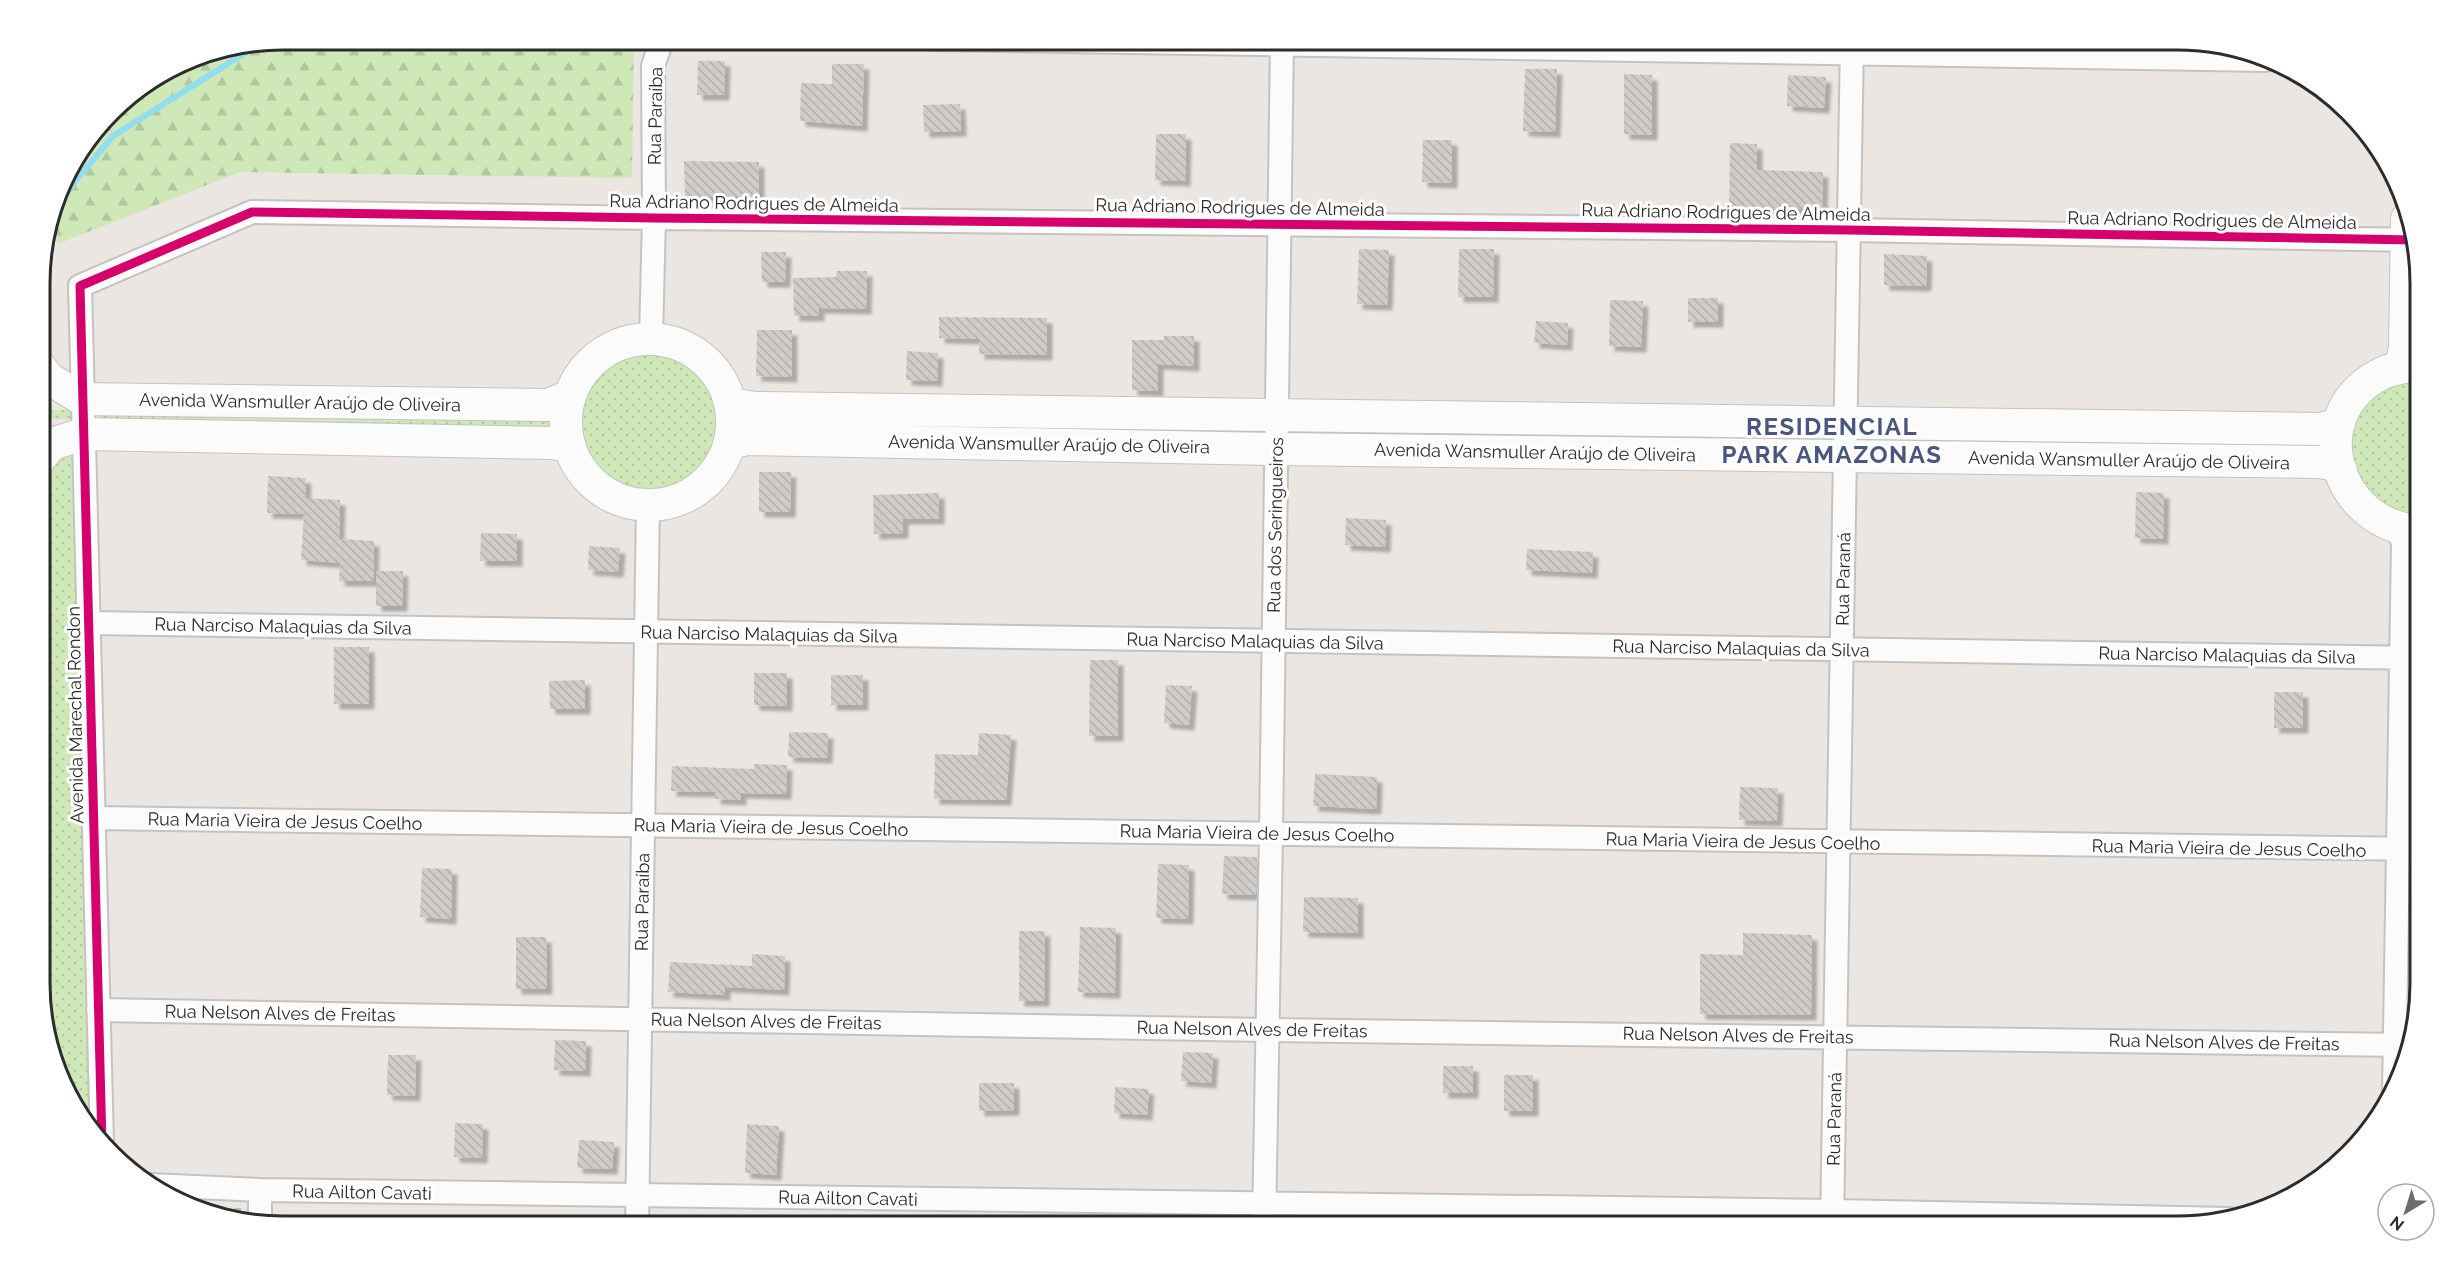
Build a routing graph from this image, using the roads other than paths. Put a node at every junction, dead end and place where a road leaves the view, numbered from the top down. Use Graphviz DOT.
graph roads {
  1 [pos="659,50"];
  2 [pos="1282,50"];
  3 [pos="1851,50"];
  4 [pos="1947,50"];
  5 [pos="2245,59"];
  6 [pos="654,218"];
  7 [pos="1281,224"];
  8 [pos="1848,230"];
  9 [pos="2405,233"];
  10 [pos="2408,249"];
  11 [pos="80,286"];
  12 [pos="651,338"];
  13 [pos="2410,367"];
  14 [pos="50,379"];
  15 [pos="570,396"];
  16 [pos="82,399"];
  17 [pos="730,404"];
  18 [pos="1276,415"];
  19 [pos="1845,424"];
  20 [pos="2339,424"];
  21 [pos="83,435"];
  22 [pos="729,444"];
  23 [pos="50,446"];
  24 [pos="570,447"];
  25 [pos="1276,449"];
  26 [pos="1844,457"];
  27 [pos="2341,470"];
  28 [pos="648,505"];
  29 [pos="2409,530"];
  30 [pos="90,623"];
  31 [pos="646,632"];
  32 [pos="1274,641"];
  33 [pos="2410,643"];
  34 [pos="1842,650"];
  35 [pos="2410,657"];
  36 [pos="2410,754"];
  37 [pos="93,818"];
  38 [pos="643,826"];
  39 [pos="1272,833"];
  40 [pos="1839,842"];
  41 [pos="2409,850"];
  42 [pos="98,1010"];
  43 [pos="640,1019"];
  44 [pos="1266,1030"];
  45 [pos="1836,1036"];
  46 [pos="2401,1045"];
  47 [pos="102,1130"];
  48 [pos="168,1186"];
  49 [pos="260,1190"];
  50 [pos="638,1196"];
  51 [pos="1264,1203"];
  52 [pos="260,1216"];
  53 [pos="637,1216"];
  54 [pos="1264,1216"];
  55 [pos="1726,1216"];
  56 [pos="1833,1216"];
  1 -- 6 [label="street, Rua Paraíba"];
  2 -- 7 [label="street, Rua dos Seringueiros"];
  3 -- 8 [label="street, Rua Paraná"];
  4 -- 5 [label="street"];
  6 -- 7 [label="street, Rua Adriano Rodrigues de Almeida"];
  6 -- 11 [label="street, Rua Adriano Rodrigues de Almeida"];
  6 -- 12 [label="street, Rua Paraíba"];
  7 -- 8 [label="street, Rua Adriano Rodrigues de Almeida"];
  7 -- 18 [label="street, Rua dos Seringueiros"];
  8 -- 9 [label="street, Rua Adriano Rodrigues de Almeida"];
  8 -- 19 [label="street, Rua Paraná"];
  10 -- 13 [label="street"];
  11 -- 16 [label="street, Avenida Marechal Rondon"];
  12 -- 15 [label="street"];
  12 -- 17 [label="street"];
  13 -- 20 [label="street"];
  14 -- 16 [label="street"];
  15 -- 16 [label="street, Avenida Wansmuller Araújo de Oliveira"];
  15 -- 24 [label="street"];
  16 -- 21 [label="street, Avenida Marechal Rondon"];
  17 -- 18 [label="street, Avenida Wansmuller Araújo de Oliveira"];
  17 -- 22 [label="street"];
  18 -- 19 [label="street, Avenida Wansmuller Araújo de Oliveira"];
  18 -- 25 [label="street, Rua dos Seringueiros"];
  19 -- 20 [label="street, Avenida Wansmuller Araújo de Oliveira"];
  19 -- 26 [label="street, Rua Paraná"];
  20 -- 27 [label="street"];
  21 -- 23 [label="street, Avenida Wansmuller Araújo de Oliveira"];
  21 -- 24 [label="street, Avenida Wansmuller Araújo de Oliveira"];
  21 -- 30 [label="street, Avenida Marechal Rondon"];
  22 -- 25 [label="street, Avenida Wansmuller Araújo de Oliveira"];
  22 -- 28 [label="street"];
  24 -- 28 [label="street"];
  25 -- 26 [label="street, Avenida Wansmuller Araújo de Oliveira"];
  25 -- 32 [label="street, Rua dos Seringueiros"];
  26 -- 27 [label="street, Avenida Wansmuller Araújo de Oliveira"];
  26 -- 34 [label="street, Rua Paraná"];
  27 -- 29 [label="street"];
  28 -- 31 [label="street, Rua Paraíba"];
  29 -- 33 [label="street"];
  30 -- 31 [label="street, Rua Narciso Malaquias da Silva"];
  30 -- 37 [label="street, Avenida Marechal Rondon"];
  31 -- 32 [label="street, Rua Narciso Malaquias da Silva"];
  31 -- 38 [label="street, Rua Paraíba"];
  32 -- 34 [label="street, Rua Narciso Malaquias da Silva"];
  32 -- 39 [label="street, Rua dos Seringueiros"];
  34 -- 35 [label="street, Rua Narciso Malaquias da Silva"];
  34 -- 40 [label="street, Rua Paraná"];
  36 -- 41 [label="street"];
  37 -- 38 [label="street, Rua Maria Vieira de Jesus Coelho"];
  37 -- 42 [label="street, Avenida Marechal Rondon"];
  38 -- 39 [label="street, Rua Maria Vieira de Jesus Coelho"];
  38 -- 43 [label="street, Rua Paraíba"];
  39 -- 40 [label="street, Rua Maria Vieira de Jesus Coelho"];
  39 -- 44 [label="street, Rua dos Seringueiros"];
  40 -- 41 [label="street, Rua Maria Vieira de Jesus Coelho"];
  40 -- 45 [label="street, Rua Paraná"];
  41 -- 46 [label="street"];
  42 -- 43 [label="street, Rua Nelson Alves de Freitas"];
  42 -- 47 [label="street, Avenida Marechal Rondon"];
  43 -- 44 [label="street, Rua Nelson Alves de Freitas"];
  43 -- 50 [label="street, Rua Paraíba"];
  44 -- 45 [label="street, Rua Nelson Alves de Freitas"];
  44 -- 51 [label="street, Rua dos Seringueiros"];
  45 -- 46 [label="street, Rua Nelson Alves de Freitas"];
  45 -- 56 [label="street, Rua Paraná"];
  48 -- 49 [label="street, Rua Ailton Cavati"];
  49 -- 50 [label="street, Rua Ailton Cavati"];
  49 -- 52 [label="street"];
  50 -- 51 [label="street, Rua Ailton Cavati"];
  50 -- 53 [label="street, Rua Paraíba"];
  51 -- 54 [label="street, Rua dos Seringueiros"];
  51 -- 55 [label="street, Rua Ailton Cavati"];
}
